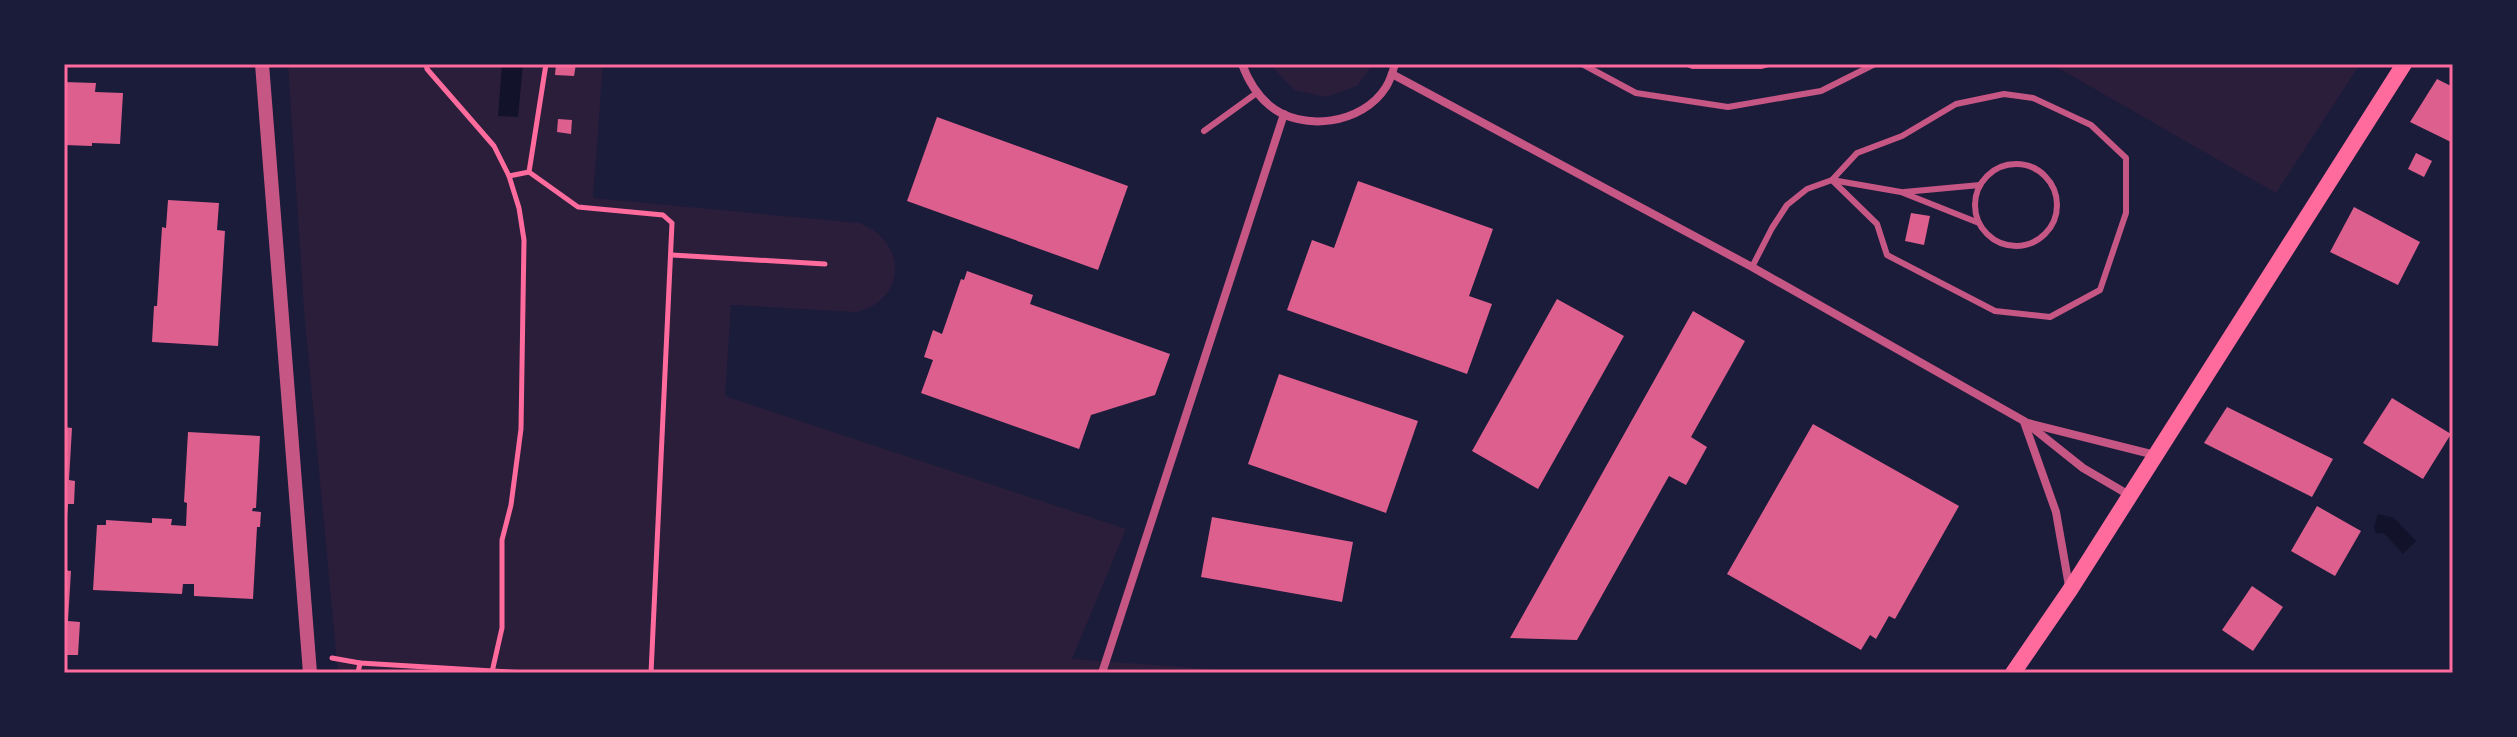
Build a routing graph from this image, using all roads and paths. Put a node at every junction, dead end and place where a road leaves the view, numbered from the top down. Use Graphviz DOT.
graph roads {
  1 [pos="262,64"];
  2 [pos="426,64"];
  3 [pos="546,64"];
  4 [pos="1242,64"];
  5 [pos="1395,64"];
  6 [pos="1582,64"];
  7 [pos="1875,64"];
  8 [pos="2404,64"];
  9 [pos="1392,74"];
  10 [pos="1258,92"];
  11 [pos="1284,114"];
  12 [pos="1204,131"];
  13 [pos="529,172"];
  14 [pos="509,176"];
  15 [pos="1832,180"];
  16 [pos="1980,185"];
  17 [pos="1901,192"];
  18 [pos="1979,223"];
  19 [pos="672,255"];
  20 [pos="825,264"];
  21 [pos="1752,267"];
  22 [pos="2024,421"];
  23 [pos="2155,455"];
  24 [pos="2129,495"];
  25 [pos="2070,590"];
  26 [pos="309,654"];
  27 [pos="360,663"];
  28 [pos="453,671"];
  29 [pos="492,672"];
  30 [pos="310,673"];
  31 [pos="358,673"];
  32 [pos="526,673"];
  33 [pos="651,673"];
  34 [pos="1102,673"];
  35 [pos="2013,673"];
  1 -- 26 [label="street"];
  2 -- 14 [label="path"];
  3 -- 13 [label="path"];
  4 -- 10 [label="street"];
  5 -- 9 [label="street"];
  6 -- 7 [label="lane"];
  8 -- 23 [label="main road"];
  9 -- 11 [label="street"];
  9 -- 21 [label="street"];
  10 -- 11 [label="street"];
  10 -- 12 [label="lane"];
  11 -- 34 [label="street"];
  13 -- 14 [label="path"];
  13 -- 19 [label="path"];
  14 -- 29 [label="path"];
  15 -- 15 [label="lane"];
  15 -- 17 [label="lane"];
  15 -- 21 [label="lane"];
  16 -- 17 [label="lane"];
  16 -- 18 [label="lane"];
  16 -- 18 [label="lane"];
  17 -- 18 [label="lane"];
  19 -- 20 [label="path"];
  19 -- 33 [label="path"];
  21 -- 22 [label="street"];
  22 -- 23 [label="street"];
  22 -- 24 [label="street"];
  22 -- 25 [label="street"];
  23 -- 24 [label="main road"];
  24 -- 25 [label="main road"];
  25 -- 35 [label="main road"];
  26 -- 27 [label="path"];
  26 -- 30 [label="street"];
  27 -- 28 [label="path"];
  27 -- 31 [label="path"];
  28 -- 29 [label="path"];
  29 -- 32 [label="path"];
}
